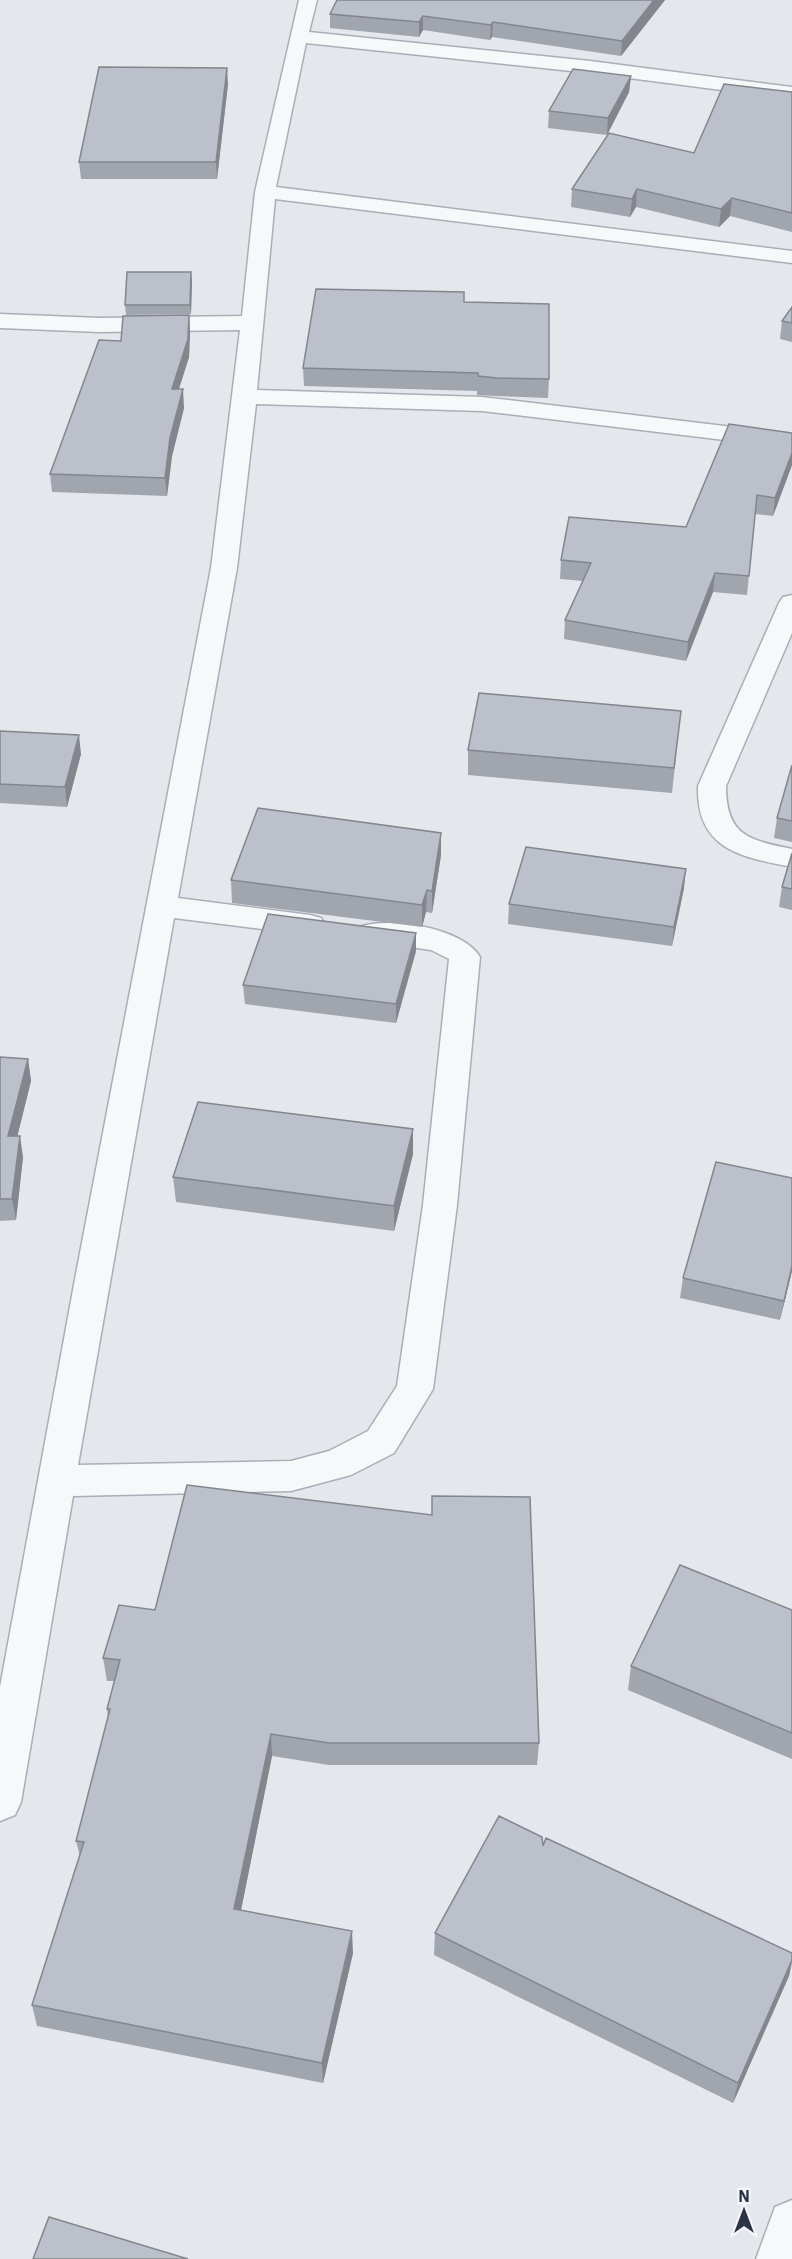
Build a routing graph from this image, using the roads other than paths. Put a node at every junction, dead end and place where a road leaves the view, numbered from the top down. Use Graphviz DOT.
graph roads {
  1 [pos="308,0"];
  2 [pos="298,37"];
  3 [pos="792,93"];
  4 [pos="265,192"];
  5 [pos="792,257"];
  6 [pos="0,321"];
  7 [pos="252,323"];
  8 [pos="245,397"];
  9 [pos="792,441"];
  10 [pos="792,603"];
  11 [pos="792,858"];
  12 [pos="161,906"];
  13 [pos="57,1481"];
  14 [pos="0,1802"];
  15 [pos="792,2224"];
  16 [pos="780,2259"];
  1 -- 2 [label="street"];
  2 -- 3 [label="street"];
  2 -- 4 [label="street"];
  4 -- 5 [label="street"];
  4 -- 7 [label="street"];
  6 -- 7 [label="street"];
  7 -- 8 [label="street"];
  8 -- 9 [label="street"];
  8 -- 12 [label="street"];
  10 -- 11 [label="street"];
  12 -- 13 [label="street"];
  12 -- 13 [label="street"];
  13 -- 14 [label="street"];
  15 -- 16 [label="street"];
}
